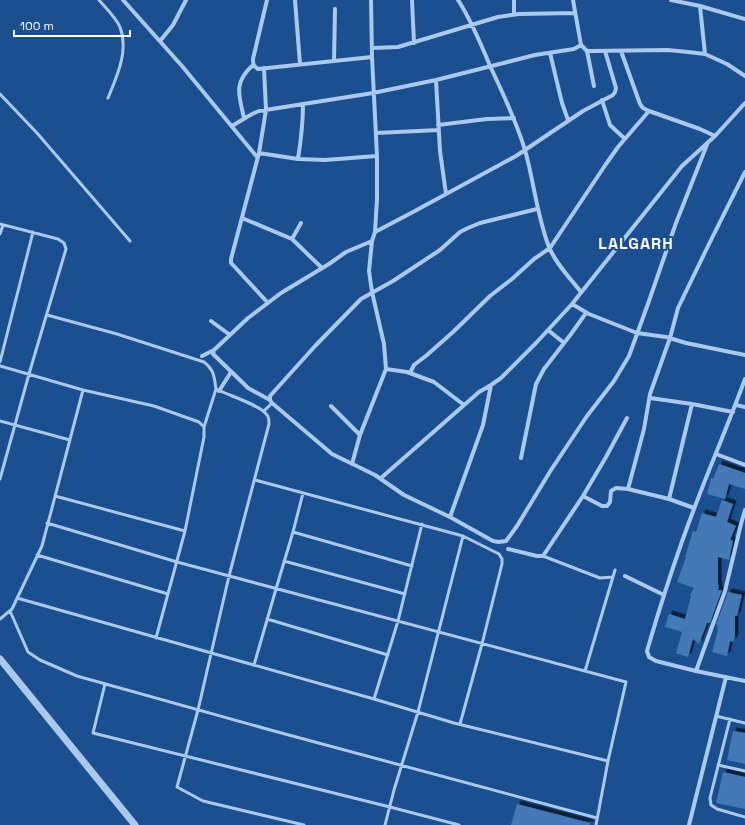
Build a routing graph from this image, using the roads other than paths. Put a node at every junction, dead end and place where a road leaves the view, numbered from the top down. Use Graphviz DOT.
graph roads {
  1 [pos="99,0"];
  2 [pos="123,0"];
  3 [pos="186,0"];
  4 [pos="267,0"];
  5 [pos="295,0"];
  6 [pos="371,0"];
  7 [pos="412,0"];
  8 [pos="458,0"];
  9 [pos="514,0"];
  10 [pos="573,0"];
  11 [pos="671,0"];
  12 [pos="700,6"];
  13 [pos="335,9"];
  14 [pos="576,14"];
  15 [pos="514,15"];
  16 [pos="745,19"];
  17 [pos="471,25"];
  18 [pos="160,41"];
  19 [pos="414,43"];
  20 [pos="581,45"];
  21 [pos="372,48"];
  22 [pos="587,51"];
  23 [pos="606,51"];
  24 [pos="621,51"];
  25 [pos="550,53"];
  26 [pos="705,54"];
  27 [pos="372,57"];
  28 [pos="334,61"];
  29 [pos="300,64"];
  30 [pos="253,65"];
  31 [pos="491,66"];
  32 [pos="264,68"];
  33 [pos="745,76"];
  34 [pos="436,80"];
  35 [pos="594,86"];
  36 [pos="373,93"];
  37 [pos="0,94"];
  38 [pos="108,98"];
  39 [pos="602,100"];
  40 [pos="745,103"];
  41 [pos="303,104"];
  42 [pos="266,110"];
  43 [pos="649,111"];
  44 [pos="244,118"];
  45 [pos="514,118"];
  46 [pos="568,120"];
  47 [pos="438,125"];
  48 [pos="232,126"];
  49 [pos="439,130"];
  50 [pos="376,133"];
  51 [pos="715,136"];
  52 [pos="625,138"];
  53 [pos="708,142"];
  54 [pos="525,150"];
  55 [pos="258,155"];
  56 [pos="377,156"];
  57 [pos="298,159"];
  58 [pos="744,174"];
  59 [pos="446,194"];
  60 [pos="537,209"];
  61 [pos="242,218"];
  62 [pos="301,223"];
  63 [pos="1,224"];
  64 [pos="33,232"];
  65 [pos="375,232"];
  66 [pos="0,234"];
  67 [pos="292,239"];
  68 [pos="130,241"];
  69 [pos="372,241"];
  70 [pos="550,248"];
  71 [pos="322,268"];
  72 [pos="372,292"];
  73 [pos="581,292"];
  74 [pos="268,303"];
  75 [pos="572,304"];
  76 [pos="586,312"];
  77 [pos="47,315"];
  78 [pos="211,321"];
  79 [pos="548,330"];
  80 [pos="637,333"];
  81 [pos="230,335"];
  82 [pos="670,338"];
  83 [pos="564,343"];
  84 [pos="214,350"];
  85 [pos="745,355"];
  86 [pos="202,356"];
  87 [pos="0,362"];
  88 [pos="0,366"];
  89 [pos="386,369"];
  90 [pos="231,372"];
  91 [pos="410,373"];
  92 [pos="29,374"];
  93 [pos="745,379"];
  94 [pos="491,385"];
  95 [pos="83,390"];
  96 [pos="217,390"];
  97 [pos="650,398"];
  98 [pos="271,401"];
  99 [pos="692,404"];
  100 [pos="464,405"];
  101 [pos="736,405"];
  102 [pos="332,406"];
  103 [pos="745,407"];
  104 [pos="264,411"];
  105 [pos="733,412"];
  106 [pos="626,418"];
  107 [pos="0,421"];
  108 [pos="14,425"];
  109 [pos="204,427"];
  110 [pos="360,435"];
  111 [pos="70,440"];
  112 [pos="716,454"];
  113 [pos="521,458"];
  114 [pos="352,464"];
  115 [pos="745,465"];
  116 [pos="381,478"];
  117 [pos="0,479"];
  118 [pos="255,480"];
  119 [pos="628,489"];
  120 [pos="302,493"];
  121 [pos="55,496"];
  122 [pos="583,496"];
  123 [pos="669,499"];
  124 [pos="694,508"];
  125 [pos="745,510"];
  126 [pos="450,517"];
  127 [pos="48,523"];
  128 [pos="422,524"];
  129 [pos="743,524"];
  130 [pos="185,531"];
  131 [pos="293,532"];
  132 [pos="463,536"];
  133 [pos="508,549"];
  134 [pos="37,555"];
  135 [pos="543,556"];
  136 [pos="284,561"];
  137 [pos="177,562"];
  138 [pos="412,566"];
  139 [pos="616,570"];
  140 [pos="229,576"];
  141 [pos="625,576"];
  142 [pos="613,577"];
  143 [pos="276,589"];
  144 [pos="168,594"];
  145 [pos="405,594"];
  146 [pos="664,595"];
  147 [pos="17,598"];
  148 [pos="10,611"];
  149 [pos="0,619"];
  150 [pos="267,619"];
  151 [pos="398,621"];
  152 [pos="438,632"];
  153 [pos="156,638"];
  154 [pos="482,644"];
  155 [pos="210,653"];
  156 [pos="388,655"];
  157 [pos="0,659"];
  158 [pos="254,665"];
  159 [pos="585,671"];
  160 [pos="696,671"];
  161 [pos="726,677"];
  162 [pos="745,680"];
  163 [pos="105,684"];
  164 [pos="374,699"];
  165 [pos="198,710"];
  166 [pos="418,712"];
  167 [pos="716,716"];
  168 [pos="730,719"];
  169 [pos="745,723"];
  170 [pos="460,724"];
  171 [pos="185,756"];
  172 [pos="608,761"];
  173 [pos="718,765"];
  174 [pos="402,766"];
  175 [pos="745,771"];
  176 [pos="390,807"];
  177 [pos="745,817"];
  178 [pos="597,818"];
  179 [pos="135,825"];
  180 [pos="304,825"];
  181 [pos="385,825"];
  182 [pos="459,825"];
  183 [pos="596,825"];
  184 [pos="689,825"];
  1 -- 38 [label="lane"];
  2 -- 18 [label="street"];
  3 -- 18 [label="street"];
  4 -- 30 [label="street"];
  5 -- 29 [label="street"];
  6 -- 21 [label="street"];
  7 -- 19 [label="street"];
  8 -- 17 [label="street"];
  9 -- 15 [label="street"];
  10 -- 14 [label="street"];
  11 -- 12 [label="street"];
  12 -- 16 [label="street"];
  12 -- 26 [label="street"];
  13 -- 28 [label="street"];
  14 -- 15 [label="street"];
  14 -- 20 [label="street"];
  15 -- 17 [label="street"];
  17 -- 19 [label="street"];
  17 -- 31 [label="street"];
  18 -- 48 [label="street"];
  19 -- 21 [label="street"];
  20 -- 22 [label="street"];
  20 -- 25 [label="street"];
  21 -- 27 [label="street"];
  22 -- 23 [label="street"];
  22 -- 35 [label="street"];
  23 -- 24 [label="street"];
  23 -- 39 [label="street"];
  24 -- 26 [label="street"];
  24 -- 43 [label="street"];
  25 -- 31 [label="street"];
  25 -- 46 [label="street"];
  26 -- 33 [label="street"];
  27 -- 28 [label="street"];
  27 -- 36 [label="street"];
  28 -- 29 [label="street"];
  29 -- 32 [label="street"];
  30 -- 32 [label="street"];
  30 -- 44 [label="street"];
  31 -- 34 [label="street"];
  31 -- 45 [label="street"];
  32 -- 42 [label="street"];
  34 -- 36 [label="street"];
  34 -- 47 [label="street"];
  36 -- 41 [label="street"];
  36 -- 50 [label="street"];
  37 -- 68 [label="lane"];
  39 -- 46 [label="street"];
  39 -- 52 [label="street"];
  40 -- 51 [label="street"];
  41 -- 42 [label="street"];
  41 -- 57 [label="street"];
  42 -- 44 [label="street"];
  42 -- 55 [label="street"];
  43 -- 51 [label="street"];
  43 -- 52 [label="street"];
  44 -- 48 [label="street"];
  45 -- 47 [label="street"];
  45 -- 54 [label="street"];
  46 -- 54 [label="street"];
  47 -- 49 [label="street"];
  48 -- 55 [label="street"];
  49 -- 50 [label="street"];
  49 -- 59 [label="street"];
  50 -- 56 [label="street"];
  51 -- 53 [label="street"];
  52 -- 70 [label="street"];
  53 -- 73 [label="street"];
  53 -- 80 [label="street"];
  54 -- 59 [label="street"];
  54 -- 60 [label="street"];
  55 -- 57 [label="street"];
  55 -- 61 [label="street"];
  56 -- 57 [label="street"];
  56 -- 65 [label="street"];
  58 -- 82 [label="street"];
  59 -- 65 [label="street"];
  60 -- 70 [label="street"];
  60 -- 72 [label="street"];
  61 -- 67 [label="street"];
  61 -- 74 [label="street"];
  62 -- 67 [label="street"];
  63 -- 64 [label="lane"];
  63 -- 66 [label="lane"];
  64 -- 77 [label="lane"];
  64 -- 87 [label="lane"];
  65 -- 69 [label="street"];
  67 -- 71 [label="street"];
  69 -- 71 [label="street"];
  69 -- 72 [label="street"];
  70 -- 73 [label="street"];
  70 -- 91 [label="street"];
  71 -- 74 [label="street"];
  72 -- 89 [label="street"];
  72 -- 98 [label="street"];
  73 -- 75 [label="street"];
  74 -- 81 [label="street"];
  75 -- 76 [label="street"];
  75 -- 79 [label="street"];
  76 -- 80 [label="street"];
  76 -- 83 [label="street"];
  77 -- 92 [label="lane"];
  77 -- 96 [label="lane"];
  78 -- 81 [label="street"];
  79 -- 83 [label="street"];
  79 -- 94 [label="street"];
  80 -- 82 [label="street"];
  80 -- 126 [label="street"];
  81 -- 84 [label="street"];
  82 -- 85 [label="street"];
  82 -- 97 [label="street"];
  83 -- 113 [label="street"];
  84 -- 86 [label="street"];
  84 -- 90 [label="street"];
  88 -- 92 [label="lane"];
  89 -- 91 [label="street"];
  89 -- 110 [label="street"];
  90 -- 96 [label="street"];
  90 -- 98 [label="street"];
  91 -- 100 [label="street"];
  92 -- 95 [label="lane"];
  92 -- 108 [label="lane"];
  93 -- 101 [label="street"];
  94 -- 100 [label="street"];
  94 -- 126 [label="street"];
  95 -- 109 [label="lane"];
  95 -- 111 [label="lane"];
  96 -- 104 [label="lane"];
  96 -- 109 [label="lane"];
  97 -- 99 [label="street"];
  97 -- 119 [label="street"];
  98 -- 104 [label="lane"];
  98 -- 114 [label="street"];
  99 -- 105 [label="street"];
  99 -- 123 [label="street"];
  100 -- 116 [label="street"];
  101 -- 103 [label="street"];
  101 -- 105 [label="street"];
  102 -- 110 [label="street"];
  104 -- 118 [label="lane"];
  105 -- 112 [label="street"];
  106 -- 122 [label="street"];
  107 -- 108 [label="lane"];
  108 -- 111 [label="lane"];
  108 -- 117 [label="lane"];
  109 -- 130 [label="lane"];
  110 -- 114 [label="street"];
  111 -- 121 [label="lane"];
  112 -- 115 [label="street"];
  112 -- 124 [label="street"];
  114 -- 116 [label="street"];
  116 -- 126 [label="street"];
  118 -- 120 [label="lane"];
  118 -- 140 [label="lane"];
  119 -- 122 [label="street"];
  119 -- 123 [label="street"];
  120 -- 128 [label="lane"];
  120 -- 131 [label="lane"];
  121 -- 127 [label="lane"];
  121 -- 130 [label="lane"];
  122 -- 135 [label="street"];
  123 -- 124 [label="street"];
  124 -- 146 [label="street"];
  125 -- 129 [label="street"];
  127 -- 134 [label="lane"];
  127 -- 137 [label="lane"];
  128 -- 132 [label="lane"];
  128 -- 138 [label="lane"];
  129 -- 160 [label="street"];
  130 -- 137 [label="lane"];
  131 -- 136 [label="lane"];
  131 -- 138 [label="lane"];
  132 -- 152 [label="lane"];
  132 -- 154 [label="lane"];
  133 -- 135 [label="street"];
  134 -- 144 [label="lane"];
  134 -- 147 [label="lane"];
  135 -- 142 [label="lane"];
  136 -- 143 [label="lane"];
  136 -- 145 [label="lane"];
  137 -- 140 [label="lane"];
  137 -- 144 [label="lane"];
  138 -- 145 [label="lane"];
  139 -- 142 [label="lane"];
  140 -- 143 [label="lane"];
  140 -- 155 [label="lane"];
  141 -- 146 [label="street"];
  142 -- 159 [label="lane"];
  143 -- 150 [label="lane"];
  143 -- 151 [label="lane"];
  144 -- 153 [label="lane"];
  145 -- 151 [label="lane"];
  146 -- 160 [label="street"];
  147 -- 148 [label="lane"];
  147 -- 153 [label="lane"];
  148 -- 149 [label="lane"];
  148 -- 163 [label="lane"];
  150 -- 156 [label="lane"];
  150 -- 158 [label="lane"];
  151 -- 152 [label="lane"];
  151 -- 156 [label="lane"];
  152 -- 154 [label="lane"];
  152 -- 166 [label="lane"];
  153 -- 155 [label="lane"];
  154 -- 159 [label="lane"];
  154 -- 170 [label="lane"];
  155 -- 158 [label="lane"];
  155 -- 165 [label="lane"];
  156 -- 164 [label="lane"];
  157 -- 179 [label="street"];
  158 -- 164 [label="lane"];
  159 -- 172 [label="lane"];
  160 -- 161 [label="street"];
  161 -- 162 [label="street"];
  161 -- 167 [label="street"];
  163 -- 165 [label="lane"];
  163 -- 171 [label="lane"];
  164 -- 166 [label="lane"];
  165 -- 171 [label="lane"];
  165 -- 174 [label="lane"];
  166 -- 170 [label="lane"];
  166 -- 174 [label="lane"];
  167 -- 168 [label="lane"];
  167 -- 184 [label="street"];
  168 -- 169 [label="lane"];
  168 -- 173 [label="lane"];
  170 -- 172 [label="lane"];
  171 -- 176 [label="lane"];
  171 -- 180 [label="lane"];
  172 -- 178 [label="lane"];
  173 -- 175 [label="lane"];
  173 -- 177 [label="lane"];
  174 -- 176 [label="lane"];
  174 -- 178 [label="lane"];
  176 -- 181 [label="lane"];
  176 -- 182 [label="lane"];
  178 -- 183 [label="lane"];
}
